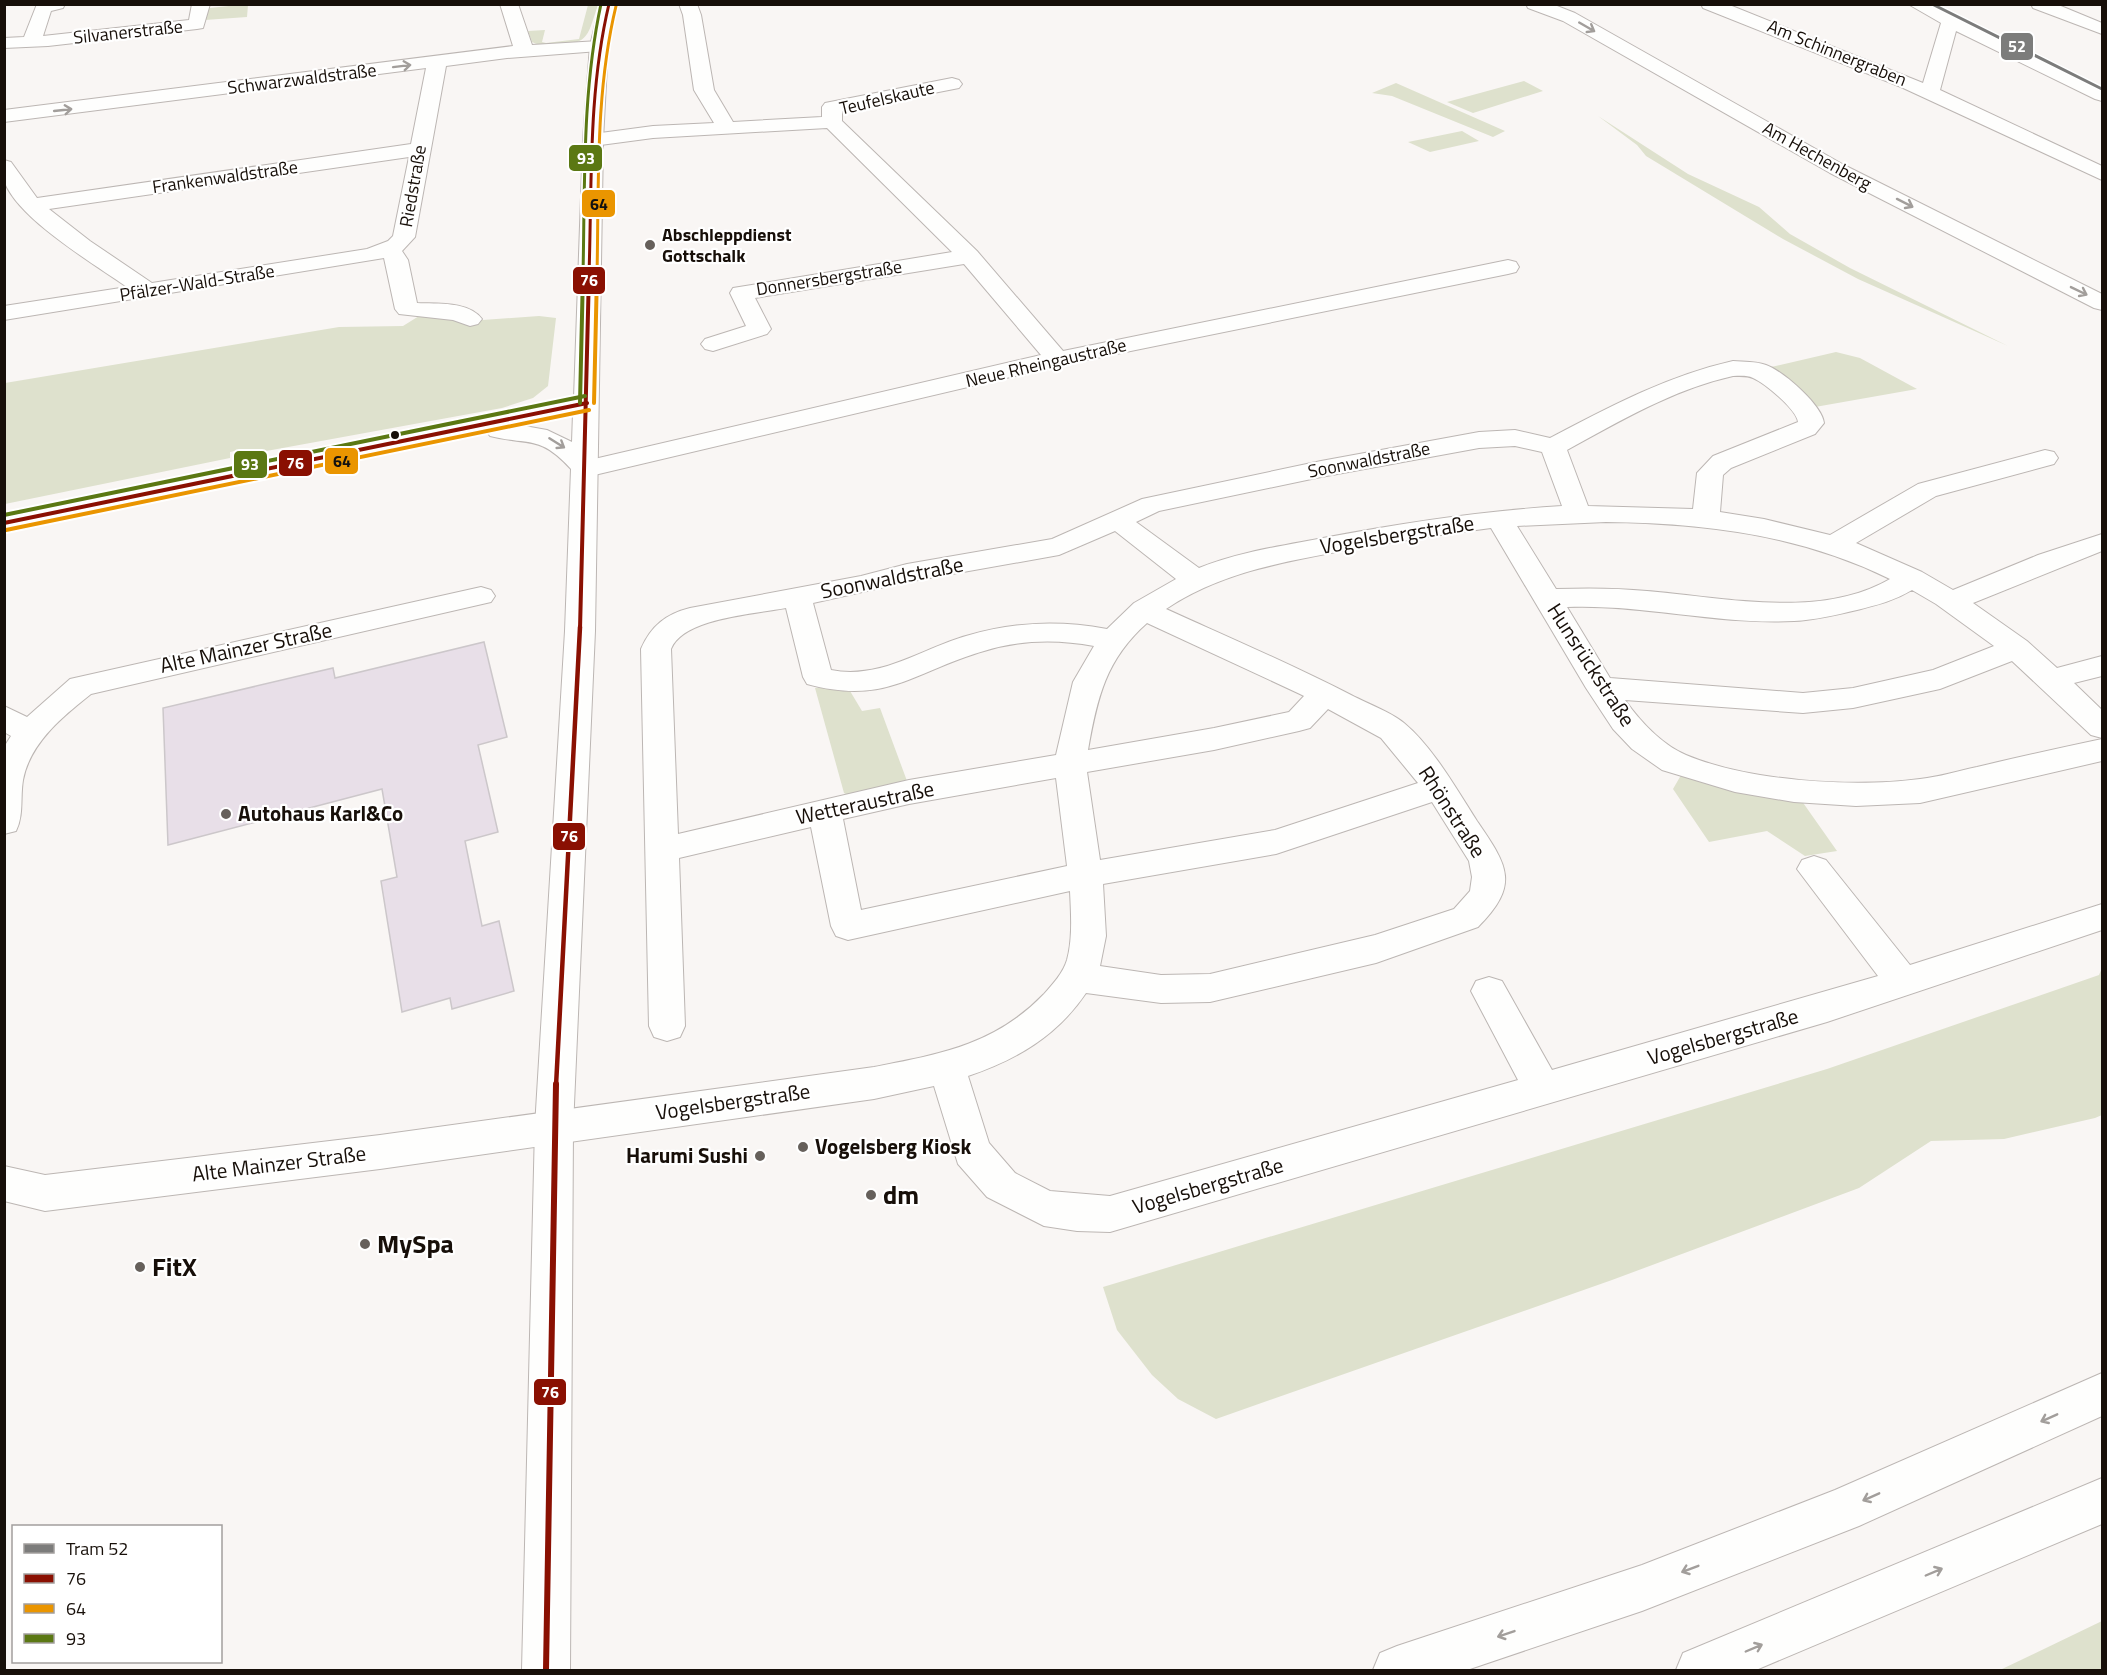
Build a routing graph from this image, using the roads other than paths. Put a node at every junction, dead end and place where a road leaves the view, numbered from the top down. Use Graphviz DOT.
graph roads {
  1 [pos="208,4"];
  2 [pos="509,4"];
  3 [pos="609,4"];
  4 [pos="688,4"];
  5 [pos="1534,4"];
  6 [pos="1709,4"];
  7 [pos="1916,4"];
  8 [pos="2039,4"];
  9 [pos="201,5"];
  10 [pos="48,6"];
  11 [pos="1950,21"];
  12 [pos="2102,28"];
  13 [pos="32,40"];
  14 [pos="4,43"];
  15 [pos="599,46"];
  16 [pos="523,51"];
  17 [pos="437,62"];
  18 [pos="952,84"];
  19 [pos="1930,91"];
  20 [pos="2103,95"];
  21 [pos="4,116"];
  22 [pos="832,122"];
  23 [pos="727,127"];
  24 [pos="593,140"];
  25 [pos="420,149"];
  26 [pos="4,166"];
  27 [pos="2103,174"];
  28 [pos="32,205"];
  29 [pos="389,250"];
  30 [pos="969,256"];
  31 [pos="1508,267"];
  32 [pos="147,290"];
  33 [pos="2103,303"];
  34 [pos="4,313"];
  35 [pos="470,319"];
  36 [pos="713,344"];
  37 [pos="1057,359"];
  38 [pos="587,403"];
  39 [pos="438,434"];
  40 [pos="1553,447"];
  41 [pos="2045,458"];
  42 [pos="586,470"];
  43 [pos="1578,514"];
  44 [pos="1706,519"];
  45 [pos="1117,520"];
  46 [pos="1500,520"];
  47 [pos="4,523"];
  48 [pos="2103,542"];
  49 [pos="1833,545"];
  50 [pos="1912,578"];
  51 [pos="1196,580"];
  52 [pos="481,596"];
  53 [pos="797,596"];
  54 [pos="1548,599"];
  55 [pos="1954,600"];
  56 [pos="1144,610"];
  57 [pos="1113,640"];
  58 [pos="2017,648"];
  59 [pos="2103,666"];
  60 [pos="2053,679"];
  61 [pos="1601,688"];
  62 [pos="1324,694"];
  63 [pos="4,717"];
  64 [pos="2103,727"];
  65 [pos="31,734"];
  66 [pos="2103,750"];
  67 [pos="1070,764"];
  68 [pos="1439,788"];
  69 [pos="825,811"];
  70 [pos="4,822"];
  71 [pos="661,850"];
  72 [pos="1814,869"];
  73 [pos="1084,875"];
  74 [pos="2103,917"];
  75 [pos="1079,978"];
  76 [pos="1903,982"];
  77 [pos="1489,991"];
  78 [pos="667,1026"];
  79 [pos="947,1068"];
  80 [pos="1542,1090"];
  81 [pos="554,1127"];
  82 [pos="4,1183"];
  83 [pos="2103,1394"];
  84 [pos="2103,1501"];
  85 [pos="546,1671"];
  86 [pos="1397,1671"];
  87 [pos="1700,1671"];
  1 -- 9 [label="main road, Silvanerstraße"];
  2 -- 16 [label="main road"];
  3 -- 15 [label="main road"];
  4 -- 23 [label="main road"];
  5 -- 33 [label="main road, Am Hechenberg, one-way"];
  6 -- 19 [label="main road, Am Schinnergraben"];
  7 -- 11 [label="main road"];
  8 -- 12 [label="main road"];
  9 -- 13 [label="main road, Silvanerstraße"];
  10 -- 13 [label="main road"];
  11 -- 19 [label="main road, Am Schinnergraben"];
  11 -- 20 [label="main road"];
  13 -- 14 [label="main road, Silvanerstraße"];
  15 -- 16 [label="main road, Schwarzwaldstraße"];
  15 -- 24 [label="main road"];
  16 -- 17 [label="main road, Schwarzwaldstraße"];
  21 -- 17 [label="main road, Schwarzwaldstraße, one-way"];
  17 -- 25 [label="main road, Riedstraße"];
  18 -- 22 [label="main road, Teufelskaute"];
  19 -- 27 [label="main road, Am Schinnergraben"];
  22 -- 23 [label="main road"];
  22 -- 30 [label="main road"];
  23 -- 24 [label="main road"];
  24 -- 38 [label="main road"];
  25 -- 28 [label="main road, Frankenwaldstraße"];
  25 -- 29 [label="main road, Riedstraße"];
  26 -- 28 [label="main road"];
  28 -- 32 [label="main road"];
  29 -- 32 [label="main road, Pfälzer-Wald-Straße"];
  29 -- 35 [label="main road, Riedstraße"];
  30 -- 36 [label="main road, Donnersbergstraße"];
  30 -- 37 [label="main road"];
  31 -- 37 [label="main road, Neue Rheingaustraße"];
  32 -- 34 [label="main road, Pfälzer-Wald-Straße"];
  37 -- 42 [label="main road, Neue Rheingaustraße"];
  38 -- 39 [label="main road"];
  38 -- 42 [label="main road"];
  39 -- 42 [label="main road, one-way"];
  39 -- 47 [label="main road"];
  40 -- 43 [label="main road"];
  40 -- 44 [label="main road"];
  40 -- 45 [label="main road, Soonwaldstraße"];
  41 -- 49 [label="main road"];
  42 -- 81 [label="main road"];
  43 -- 44 [label="main road, Vogelsbergstraße"];
  43 -- 46 [label="main road, Vogelsbergstraße"];
  44 -- 49 [label="main road, Vogelsbergstraße"];
  45 -- 51 [label="main road"];
  45 -- 53 [label="main road, Soonwaldstraße"];
  46 -- 51 [label="main road, Vogelsbergstraße"];
  46 -- 54 [label="main road, Hunsrückstraße"];
  48 -- 55 [label="main road"];
  49 -- 50 [label="main road, Vogelsbergstraße"];
  50 -- 54 [label="main road"];
  50 -- 55 [label="main road, Vogelsbergstraße"];
  51 -- 56 [label="main road, Vogelsbergstraße"];
  52 -- 65 [label="main road, Alte Mainzer Straße"];
  53 -- 57 [label="main road"];
  53 -- 71 [label="main road, Soonwaldstraße"];
  54 -- 61 [label="main road, Hunsrückstraße"];
  55 -- 58 [label="main road, Vogelsbergstraße"];
  56 -- 57 [label="main road, Vogelsbergstraße"];
  56 -- 62 [label="main road, Rhönstraße"];
  57 -- 67 [label="main road, Vogelsbergstraße"];
  58 -- 60 [label="main road, Vogelsbergstraße"];
  58 -- 61 [label="main road"];
  59 -- 60 [label="main road"];
  60 -- 64 [label="main road, Vogelsbergstraße"];
  61 -- 66 [label="main road, Hunsrückstraße"];
  62 -- 67 [label="main road"];
  62 -- 68 [label="main road, Rhönstraße"];
  63 -- 65 [label="main road"];
  65 -- 70 [label="main road, Alte Mainzer Straße"];
  67 -- 69 [label="main road, Wetteraustraße"];
  67 -- 73 [label="main road, Vogelsbergstraße"];
  68 -- 73 [label="main road"];
  68 -- 75 [label="main road, Rhönstraße"];
  69 -- 71 [label="main road, Wetteraustraße"];
  69 -- 73 [label="main road"];
  71 -- 78 [label="main road"];
  72 -- 76 [label="main road"];
  73 -- 75 [label="main road, Vogelsbergstraße"];
  74 -- 76 [label="main road, Vogelsbergstraße"];
  75 -- 79 [label="main road, Vogelsbergstraße"];
  76 -- 80 [label="main road, Vogelsbergstraße"];
  77 -- 80 [label="main road"];
  79 -- 80 [label="main road, Vogelsbergstraße"];
  79 -- 81 [label="main road, Vogelsbergstraße"];
  81 -- 82 [label="main road, Alte Mainzer Straße"];
  81 -- 85 [label="main road"];
  83 -- 86 [label="main road, one-way"];
  87 -- 84 [label="main road, one-way"];
}
